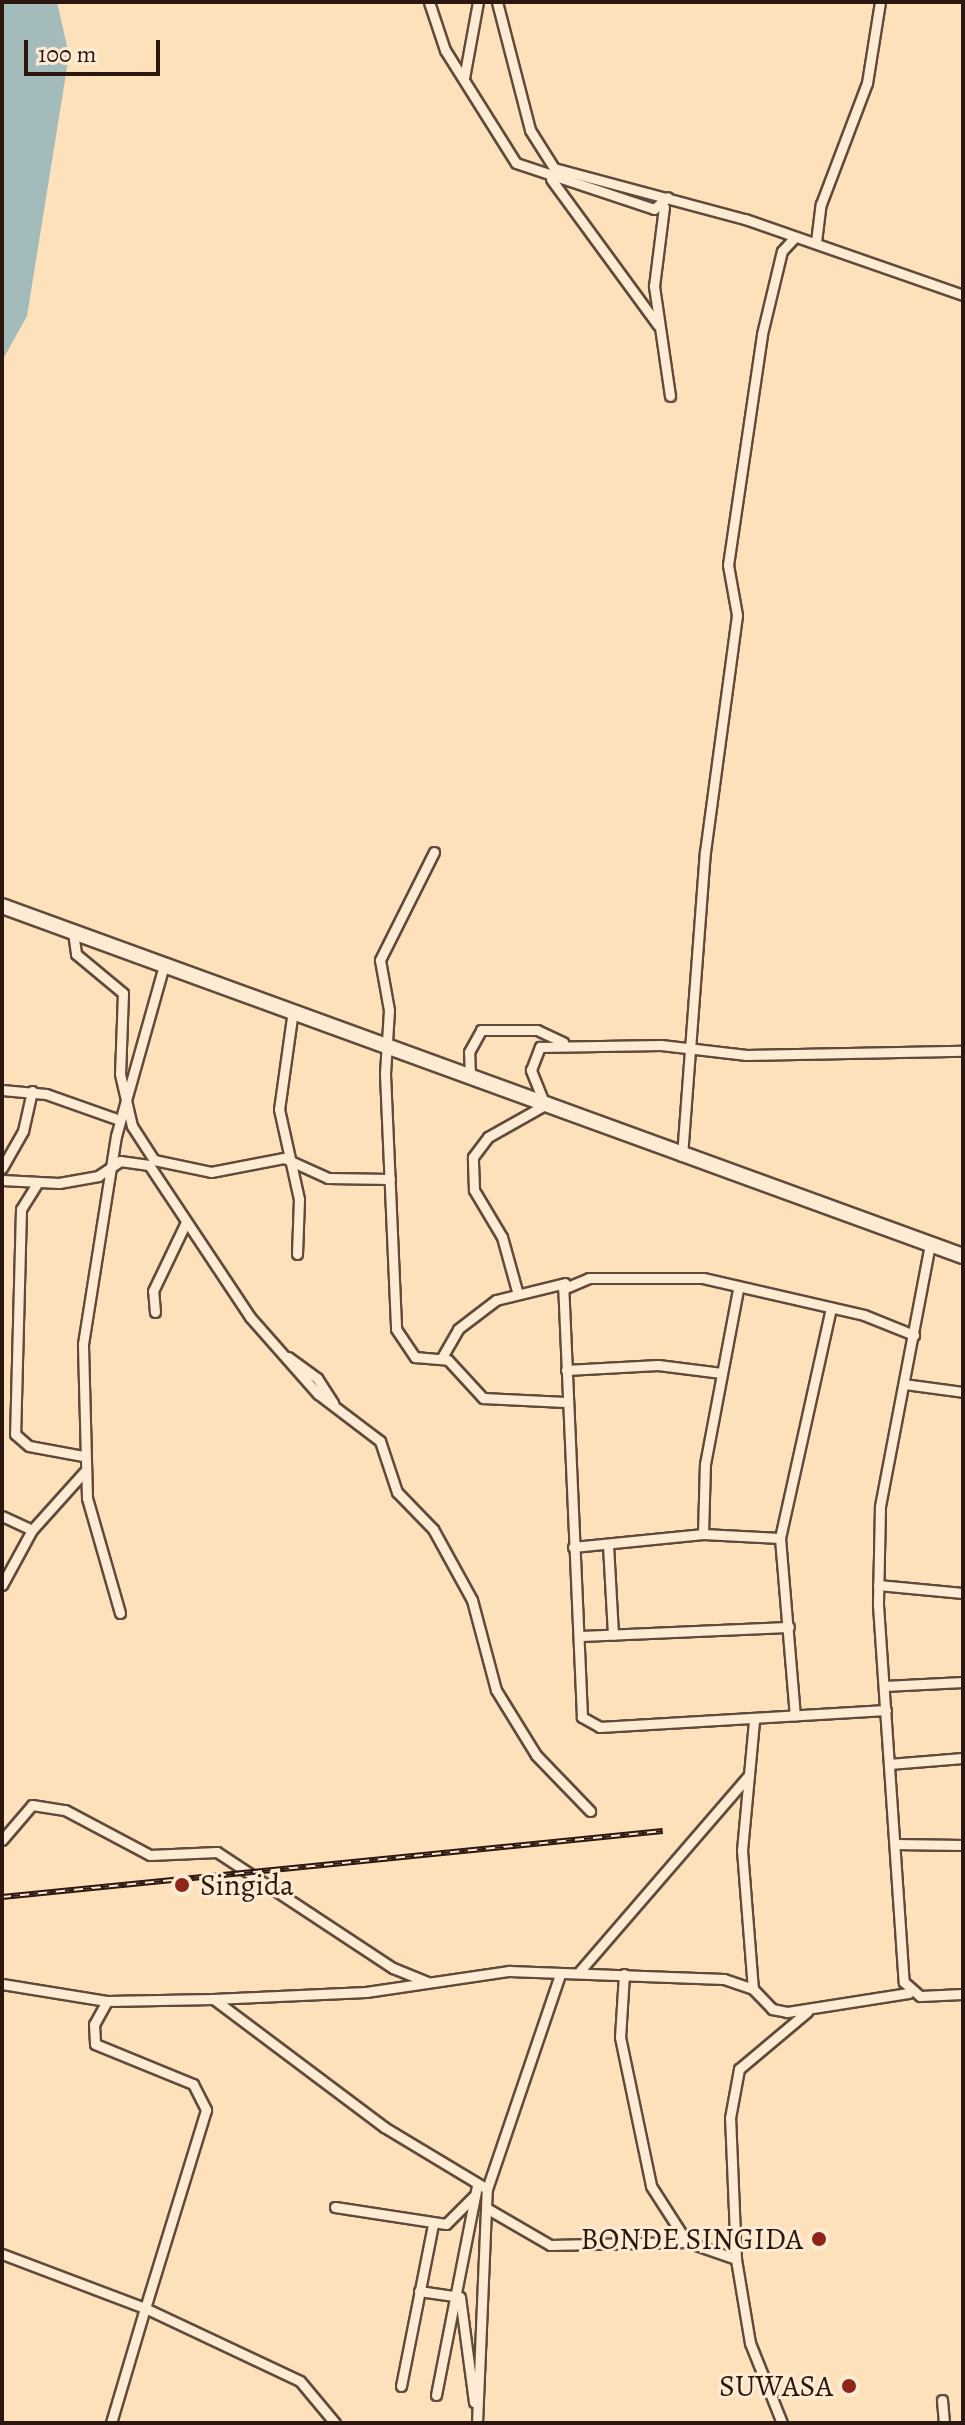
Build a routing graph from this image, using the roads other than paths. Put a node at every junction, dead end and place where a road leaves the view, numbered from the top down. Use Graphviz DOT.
graph roads {
  1 [pos="429,2"];
  2 [pos="478,2"];
  3 [pos="497,2"];
  4 [pos="880,2"];
  5 [pos="464,78"];
  6 [pos="551,179"];
  7 [pos="666,202"];
  8 [pos="795,237"];
  9 [pos="816,242"];
  10 [pos="963,295"];
  11 [pos="659,326"];
  12 [pos="670,396"];
  13 [pos="434,852"];
  14 [pos="2,906"];
  15 [pos="73,932"];
  16 [pos="164,965"];
  17 [pos="293,1010"];
  18 [pos="563,1042"];
  19 [pos="387,1046"];
  20 [pos="692,1051"];
  21 [pos="963,1051"];
  22 [pos="470,1077"];
  23 [pos="2,1090"];
  24 [pos="32,1091"];
  25 [pos="125,1100"];
  26 [pos="545,1105"];
  27 [pos="120,1120"];
  28 [pos="682,1156"];
  29 [pos="291,1160"];
  30 [pos="111,1165"];
  31 [pos="2,1168"];
  32 [pos="390,1179"];
  33 [pos="2,1180"];
  34 [pos="38,1182"];
  35 [pos="186,1222"];
  36 [pos="930,1244"];
  37 [pos="297,1254"];
  38 [pos="963,1256"];
  39 [pos="565,1283"];
  40 [pos="738,1290"];
  41 [pos="517,1291"];
  42 [pos="831,1308"];
  43 [pos="155,1312"];
  44 [pos="914,1335"];
  45 [pos="441,1359"];
  46 [pos="566,1370"];
  47 [pos="721,1373"];
  48 [pos="904,1384"];
  49 [pos="963,1392"];
  50 [pos="565,1402"];
  51 [pos="83,1456"];
  52 [pos="84,1472"];
  53 [pos="2,1516"];
  54 [pos="32,1530"];
  55 [pos="703,1534"];
  56 [pos="780,1538"];
  57 [pos="608,1545"];
  58 [pos="573,1547"];
  59 [pos="2,1585"];
  60 [pos="878,1585"];
  61 [pos="963,1593"];
  62 [pos="120,1613"];
  63 [pos="789,1627"];
  64 [pos="613,1635"];
  65 [pos="580,1636"];
  66 [pos="963,1682"];
  67 [pos="884,1686"];
  68 [pos="886,1710"];
  69 [pos="795,1715"];
  70 [pos="754,1721"];
  71 [pos="963,1758"];
  72 [pos="889,1764"];
  73 [pos="748,1776"];
  74 [pos="590,1811"];
  75 [pos="2,1840"];
  76 [pos="895,1844"];
  77 [pos="963,1845"];
  78 [pos="579,1972"];
  79 [pos="624,1974"];
  80 [pos="560,1975"];
  81 [pos="428,1982"];
  82 [pos="2,1984"];
  83 [pos="753,1989"];
  84 [pos="909,1993"];
  85 [pos="963,1994"];
  86 [pos="213,1999"];
  87 [pos="107,2001"];
  88 [pos="807,2012"];
  89 [pos="480,2190"];
  90 [pos="335,2207"];
  91 [pos="488,2209"];
  92 [pos="433,2224"];
  93 [pos="687,2242"];
  94 [pos="2,2254"];
  95 [pos="736,2259"];
  96 [pos="419,2291"];
  97 [pos="460,2297"];
  98 [pos="145,2308"];
  99 [pos="401,2386"];
  100 [pos="436,2395"];
  101 [pos="942,2400"];
  102 [pos="477,2420"];
  103 [pos="111,2423"];
  104 [pos="335,2423"];
  105 [pos="782,2423"];
  106 [pos="944,2423"];
  1 -- 5 [label="street"];
  2 -- 5 [label="street"];
  3 -- 7 [label="street"];
  4 -- 9 [label="street"];
  5 -- 6 [label="street"];
  6 -- 7 [label="street"];
  6 -- 11 [label="street"];
  7 -- 8 [label="street"];
  7 -- 11 [label="street"];
  8 -- 9 [label="street"];
  8 -- 20 [label="street"];
  9 -- 10 [label="street"];
  11 -- 12 [label="street"];
  13 -- 19 [label="street"];
  14 -- 15 [label="main road"];
  15 -- 16 [label="main road"];
  15 -- 25 [label="street"];
  16 -- 17 [label="main road"];
  16 -- 25 [label="street"];
  17 -- 19 [label="main road"];
  17 -- 29 [label="street"];
  18 -- 20 [label="street"];
  18 -- 22 [label="street"];
  18 -- 26 [label="street"];
  19 -- 22 [label="main road"];
  19 -- 32 [label="street"];
  20 -- 21 [label="street"];
  20 -- 28 [label="street"];
  22 -- 26 [label="main road"];
  23 -- 24 [label="street"];
  24 -- 27 [label="street"];
  24 -- 31 [label="street"];
  25 -- 27 [label="street"];
  25 -- 29 [label="street"];
  26 -- 28 [label="main road"];
  26 -- 41 [label="street"];
  27 -- 30 [label="street"];
  28 -- 36 [label="main road"];
  29 -- 32 [label="street"];
  29 -- 37 [label="street"];
  30 -- 34 [label="street"];
  30 -- 35 [label="street"];
  30 -- 51 [label="street"];
  32 -- 45 [label="street"];
  33 -- 34 [label="street"];
  34 -- 51 [label="street"];
  35 -- 43 [label="street"];
  35 -- 74 [label="street"];
  36 -- 38 [label="main road"];
  36 -- 44 [label="street"];
  39 -- 40 [label="street"];
  39 -- 41 [label="street"];
  39 -- 46 [label="street"];
  40 -- 42 [label="street"];
  40 -- 47 [label="street"];
  41 -- 45 [label="street"];
  42 -- 44 [label="street"];
  42 -- 56 [label="street"];
  44 -- 48 [label="street"];
  45 -- 50 [label="street"];
  46 -- 47 [label="street"];
  46 -- 50 [label="street"];
  47 -- 55 [label="street"];
  48 -- 49 [label="street"];
  48 -- 60 [label="street"];
  50 -- 58 [label="street"];
  51 -- 52 [label="street"];
  52 -- 54 [label="street"];
  52 -- 62 [label="street"];
  53 -- 54 [label="street"];
  54 -- 59 [label="street"];
  55 -- 56 [label="street"];
  55 -- 57 [label="street"];
  56 -- 63 [label="street"];
  57 -- 58 [label="street"];
  57 -- 64 [label="street"];
  58 -- 65 [label="street"];
  60 -- 61 [label="street"];
  60 -- 67 [label="street"];
  63 -- 64 [label="street"];
  63 -- 69 [label="street"];
  64 -- 65 [label="street"];
  65 -- 70 [label="street"];
  66 -- 67 [label="street"];
  67 -- 68 [label="street"];
  68 -- 69 [label="street"];
  68 -- 72 [label="street"];
  69 -- 70 [label="street"];
  70 -- 73 [label="street"];
  71 -- 72 [label="street"];
  72 -- 76 [label="street"];
  73 -- 78 [label="street"];
  73 -- 83 [label="street"];
  75 -- 81 [label="street"];
  76 -- 77 [label="street"];
  76 -- 84 [label="street"];
  78 -- 79 [label="street"];
  78 -- 80 [label="street"];
  79 -- 83 [label="street"];
  79 -- 93 [label="street"];
  80 -- 81 [label="street"];
  80 -- 89 [label="street"];
  81 -- 86 [label="street"];
  82 -- 87 [label="street"];
  83 -- 88 [label="street"];
  84 -- 85 [label="street"];
  84 -- 88 [label="street"];
  86 -- 87 [label="street"];
  86 -- 89 [label="street"];
  87 -- 98 [label="street"];
  88 -- 95 [label="street"];
  89 -- 91 [label="street"];
  89 -- 92 [label="street"];
  89 -- 97 [label="street"];
  90 -- 92 [label="street"];
  91 -- 93 [label="street"];
  91 -- 102 [label="street"];
  92 -- 96 [label="street"];
  93 -- 95 [label="street"];
  94 -- 98 [label="street"];
  95 -- 105 [label="street"];
  96 -- 97 [label="street"];
  96 -- 99 [label="street"];
  97 -- 100 [label="street"];
  97 -- 102 [label="street"];
  98 -- 103 [label="street"];
  98 -- 104 [label="street"];
  101 -- 106 [label="street"];
}
